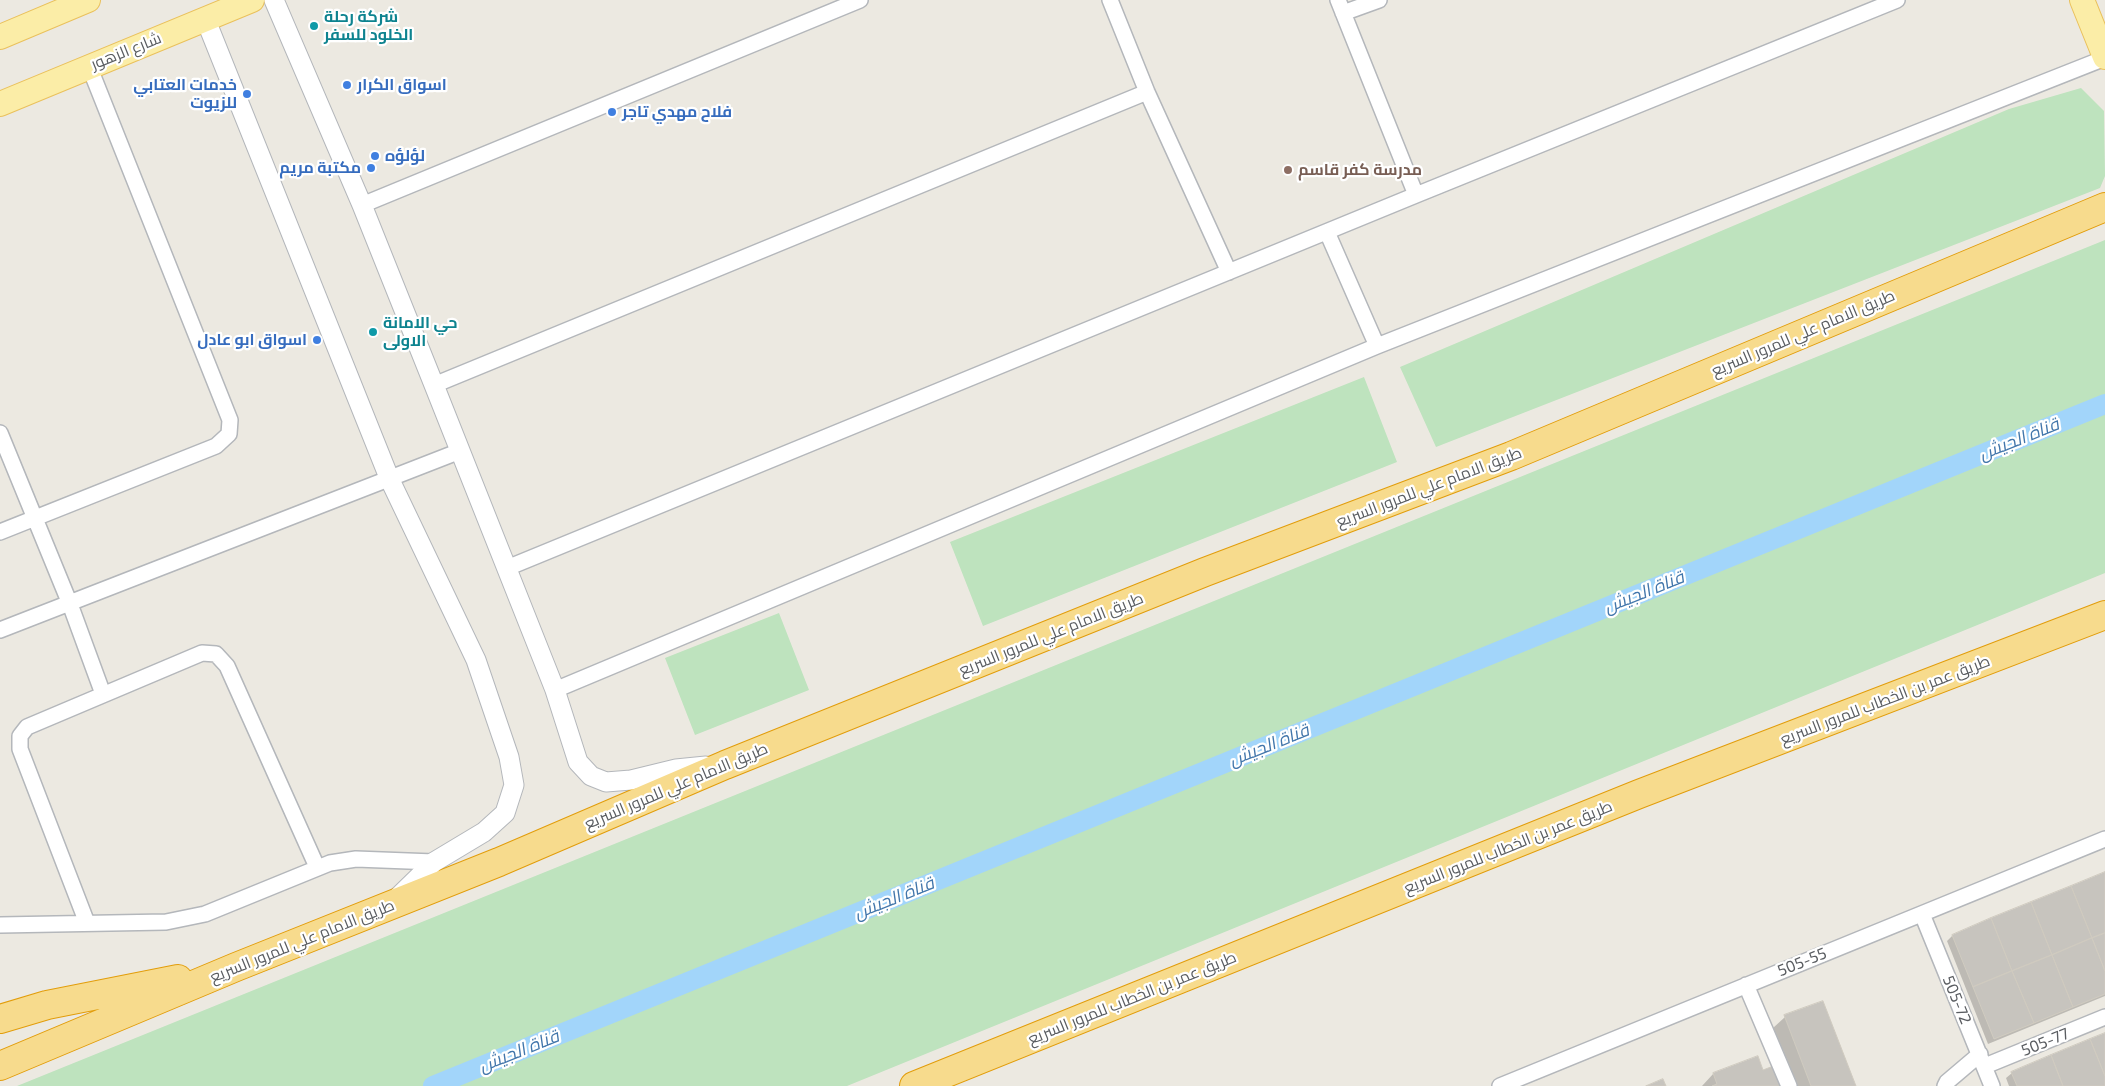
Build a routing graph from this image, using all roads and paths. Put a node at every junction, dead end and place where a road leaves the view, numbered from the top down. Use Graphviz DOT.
graph roads {
  1 [pos="88,0"];
  2 [pos="252,0"];
  3 [pos="274,0"];
  4 [pos="860,0"];
  5 [pos="1110,0"];
  6 [pos="1379,0"];
  7 [pos="1897,0"];
  8 [pos="2082,0"];
  9 [pos="1341,7"];
  10 [pos="205,18"];
  11 [pos="0,37"];
  12 [pos="2105,58"];
  13 [pos="89,66"];
  14 [pos="1147,92"];
  15 [pos="0,104"];
  16 [pos="1416,195"];
  17 [pos="362,205"];
  18 [pos="2105,207"];
  19 [pos="1327,232"];
  20 [pos="1229,272"];
  21 [pos="1377,346"];
  22 [pos="434,385"];
  23 [pos="0,433"];
  24 [pos="460,451"];
  25 [pos="390,480"];
  26 [pos="35,519"];
  27 [pos="0,532"];
  28 [pos="506,568"];
  29 [pos="70,604"];
  30 [pos="2105,615"];
  31 [pos="0,630"];
  32 [pos="555,690"];
  33 [pos="103,694"];
  34 [pos="725,765"];
  35 [pos="2105,839"];
  36 [pos="434,862"];
  37 [pos="317,867"];
  38 [pos="390,905"];
  39 [pos="1922,914"];
  40 [pos="87,923"];
  41 [pos="0,925"];
  42 [pos="236,967"];
  43 [pos="1746,986"];
  44 [pos="2105,1017"];
  45 [pos="0,1019"];
  46 [pos="1982,1060"];
  47 [pos="0,1066"];
  48 [pos="914,1086"];
  49 [pos="1500,1086"];
  50 [pos="1788,1086"];
  51 [pos="1945,1086"];
  52 [pos="1992,1086"];
  1 -- 11 [label="main road"];
  2 -- 10 [label="main road, شارع الزهور"];
  3 -- 17 [label="street"];
  4 -- 17 [label="street"];
  5 -- 14 [label="street"];
  6 -- 9 [label="street"];
  7 -- 16 [label="street"];
  8 -- 12 [label="main road"];
  9 -- 16 [label="street"];
  10 -- 13 [label="main road, شارع الزهور"];
  10 -- 25 [label="street"];
  12 -- 21 [label="street"];
  13 -- 15 [label="main road, شارع الزهور"];
  13 -- 26 [label="street"];
  14 -- 20 [label="street"];
  14 -- 22 [label="street"];
  16 -- 19 [label="street"];
  17 -- 22 [label="street"];
  18 -- 34 [label="highway, طريق الامام علي للمرور السريع"];
  19 -- 20 [label="street"];
  19 -- 21 [label="street"];
  20 -- 28 [label="street"];
  21 -- 32 [label="street"];
  22 -- 24 [label="street"];
  23 -- 26 [label="street"];
  24 -- 25 [label="street"];
  24 -- 28 [label="street"];
  25 -- 29 [label="street"];
  25 -- 36 [label="street"];
  26 -- 27 [label="street"];
  26 -- 29 [label="street"];
  28 -- 32 [label="street"];
  29 -- 31 [label="street"];
  29 -- 33 [label="street"];
  30 -- 48 [label="highway, طريق عمر بن الخطاب للمرور السريع"];
  32 -- 34 [label="street"];
  33 -- 37 [label="street"];
  33 -- 40 [label="street"];
  34 -- 38 [label="highway, طريق الامام علي للمرور السريع"];
  35 -- 39 [label="street, 505-55"];
  36 -- 37 [label="street"];
  36 -- 38 [label="street"];
  37 -- 40 [label="street"];
  38 -- 42 [label="highway, طريق الامام علي للمرور السريع"];
  39 -- 43 [label="street, 505-55"];
  39 -- 46 [label="street, 505-72"];
  40 -- 41 [label="street"];
  42 -- 45 [label="highway"];
  42 -- 47 [label="highway, طريق الامام علي للمرور السريع"];
  43 -- 49 [label="street, 505-55"];
  43 -- 50 [label="street"];
  44 -- 46 [label="street, 505-77"];
  46 -- 51 [label="street, 505-77"];
  46 -- 52 [label="street, 505-72"];
}
